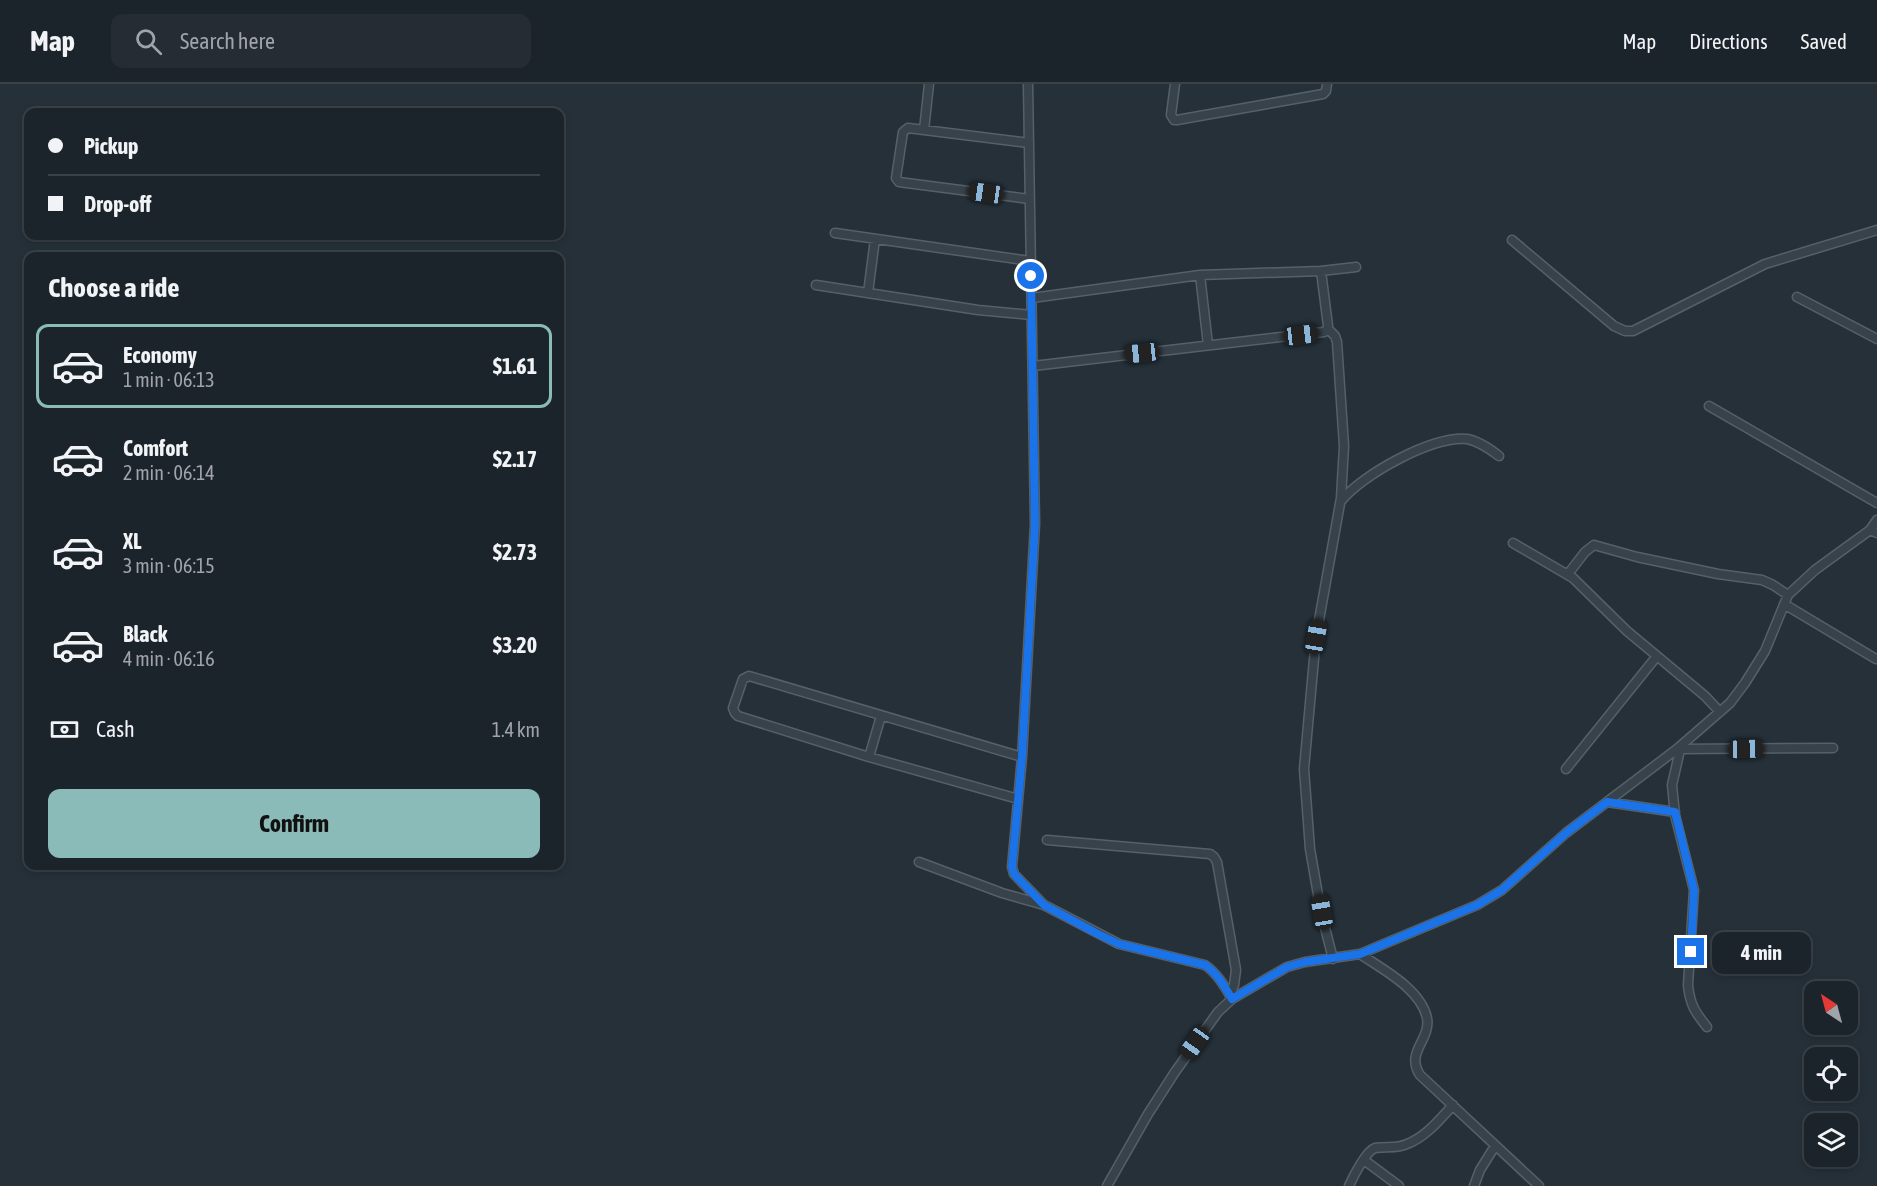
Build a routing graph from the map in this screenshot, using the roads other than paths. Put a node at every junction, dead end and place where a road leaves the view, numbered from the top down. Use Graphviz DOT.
graph roads {
  1 [pos="929,84"];
  2 [pos="1017,84"];
  3 [pos="1175,84"];
  4 [pos="1327,84"];
  5 [pos="1028,85"];
  6 [pos="924,130"];
  7 [pos="1029,143"];
  8 [pos="1029,199"];
  9 [pos="1877,231"];
  10 [pos="835,233"];
  11 [pos="875,239"];
  12 [pos="1512,240"];
  13 [pos="1030,261"];
  14 [pos="1356,267"];
  15 [pos="1321,271"];
  16 [pos="1200,275"];
  17 [pos="816,285"];
  18 [pos="868,293"];
  19 [pos="1797,297"];
  20 [pos="1032,298"];
  21 [pos="1031,315"];
  22 [pos="1328,328"];
  23 [pos="1877,339"];
  24 [pos="1208,345"];
  25 [pos="1033,366"];
  26 [pos="1709,406"];
  27 [pos="1499,456"];
  28 [pos="1877,503"];
  29 [pos="1339,504"];
  30 [pos="1877,520"];
  31 [pos="1874,532"];
  32 [pos="1513,543"];
  33 [pos="1568,574"];
  34 [pos="1788,595"];
  35 [pos="1784,604"];
  36 [pos="1657,656"];
  37 [pos="1876,659"];
  38 [pos="1720,712"];
  39 [pos="880,716"];
  40 [pos="1833,748"];
  41 [pos="1678,749"];
  42 [pos="869,757"];
  43 [pos="1022,757"];
  44 [pos="1566,769"];
  45 [pos="1018,799"];
  46 [pos="1607,802"];
  47 [pos="1675,812"];
  48 [pos="1047,840"];
  49 [pos="919,862"];
  50 [pos="1044,905"];
  51 [pos="1360,954"];
  52 [pos="1333,959"];
  53 [pos="1231,997"];
  54 [pos="1707,1027"];
  55 [pos="1453,1105"];
  56 [pos="1495,1146"];
  57 [pos="1364,1160"];
  58 [pos="1107,1186"];
  59 [pos="1349,1186"];
  60 [pos="1399,1186"];
  61 [pos="1474,1186"];
  62 [pos="1539,1186"];
  1 -- 6 [label="street"];
  2 -- 5 [label="street"];
  3 -- 4 [label="street"];
  5 -- 7 [label="street"];
  6 -- 7 [label="street"];
  6 -- 8 [label="street"];
  7 -- 8 [label="street"];
  8 -- 13 [label="street"];
  9 -- 12 [label="street"];
  10 -- 11 [label="street"];
  11 -- 13 [label="street"];
  11 -- 18 [label="street"];
  13 -- 20 [label="street"];
  14 -- 15 [label="street"];
  15 -- 16 [label="street"];
  15 -- 22 [label="street"];
  16 -- 20 [label="street"];
  16 -- 24 [label="street"];
  17 -- 18 [label="street"];
  18 -- 21 [label="street"];
  19 -- 23 [label="street"];
  20 -- 21 [label="street"];
  21 -- 25 [label="street"];
  22 -- 24 [label="street"];
  22 -- 29 [label="street"];
  24 -- 25 [label="street"];
  25 -- 43 [label="street"];
  26 -- 28 [label="street"];
  27 -- 29 [label="street"];
  29 -- 52 [label="street"];
  30 -- 31 [label="street"];
  31 -- 34 [label="street"];
  32 -- 33 [label="street"];
  33 -- 34 [label="street"];
  33 -- 36 [label="street"];
  34 -- 35 [label="street"];
  35 -- 37 [label="street"];
  35 -- 38 [label="street"];
  36 -- 38 [label="street"];
  36 -- 44 [label="street"];
  38 -- 41 [label="street"];
  39 -- 42 [label="street"];
  39 -- 42 [label="street"];
  39 -- 43 [label="street"];
  40 -- 41 [label="street"];
  41 -- 46 [label="street"];
  41 -- 47 [label="street"];
  42 -- 45 [label="street"];
  43 -- 45 [label="street"];
  45 -- 50 [label="street"];
  46 -- 47 [label="street"];
  46 -- 51 [label="street"];
  47 -- 54 [label="street"];
  48 -- 53 [label="street"];
  49 -- 50 [label="street"];
  50 -- 53 [label="street"];
  51 -- 52 [label="street"];
  51 -- 55 [label="street"];
  52 -- 53 [label="street"];
  53 -- 58 [label="street"];
  55 -- 56 [label="street"];
  55 -- 57 [label="street"];
  56 -- 61 [label="street"];
  56 -- 62 [label="street"];
  57 -- 59 [label="street"];
  57 -- 60 [label="street"];
}
